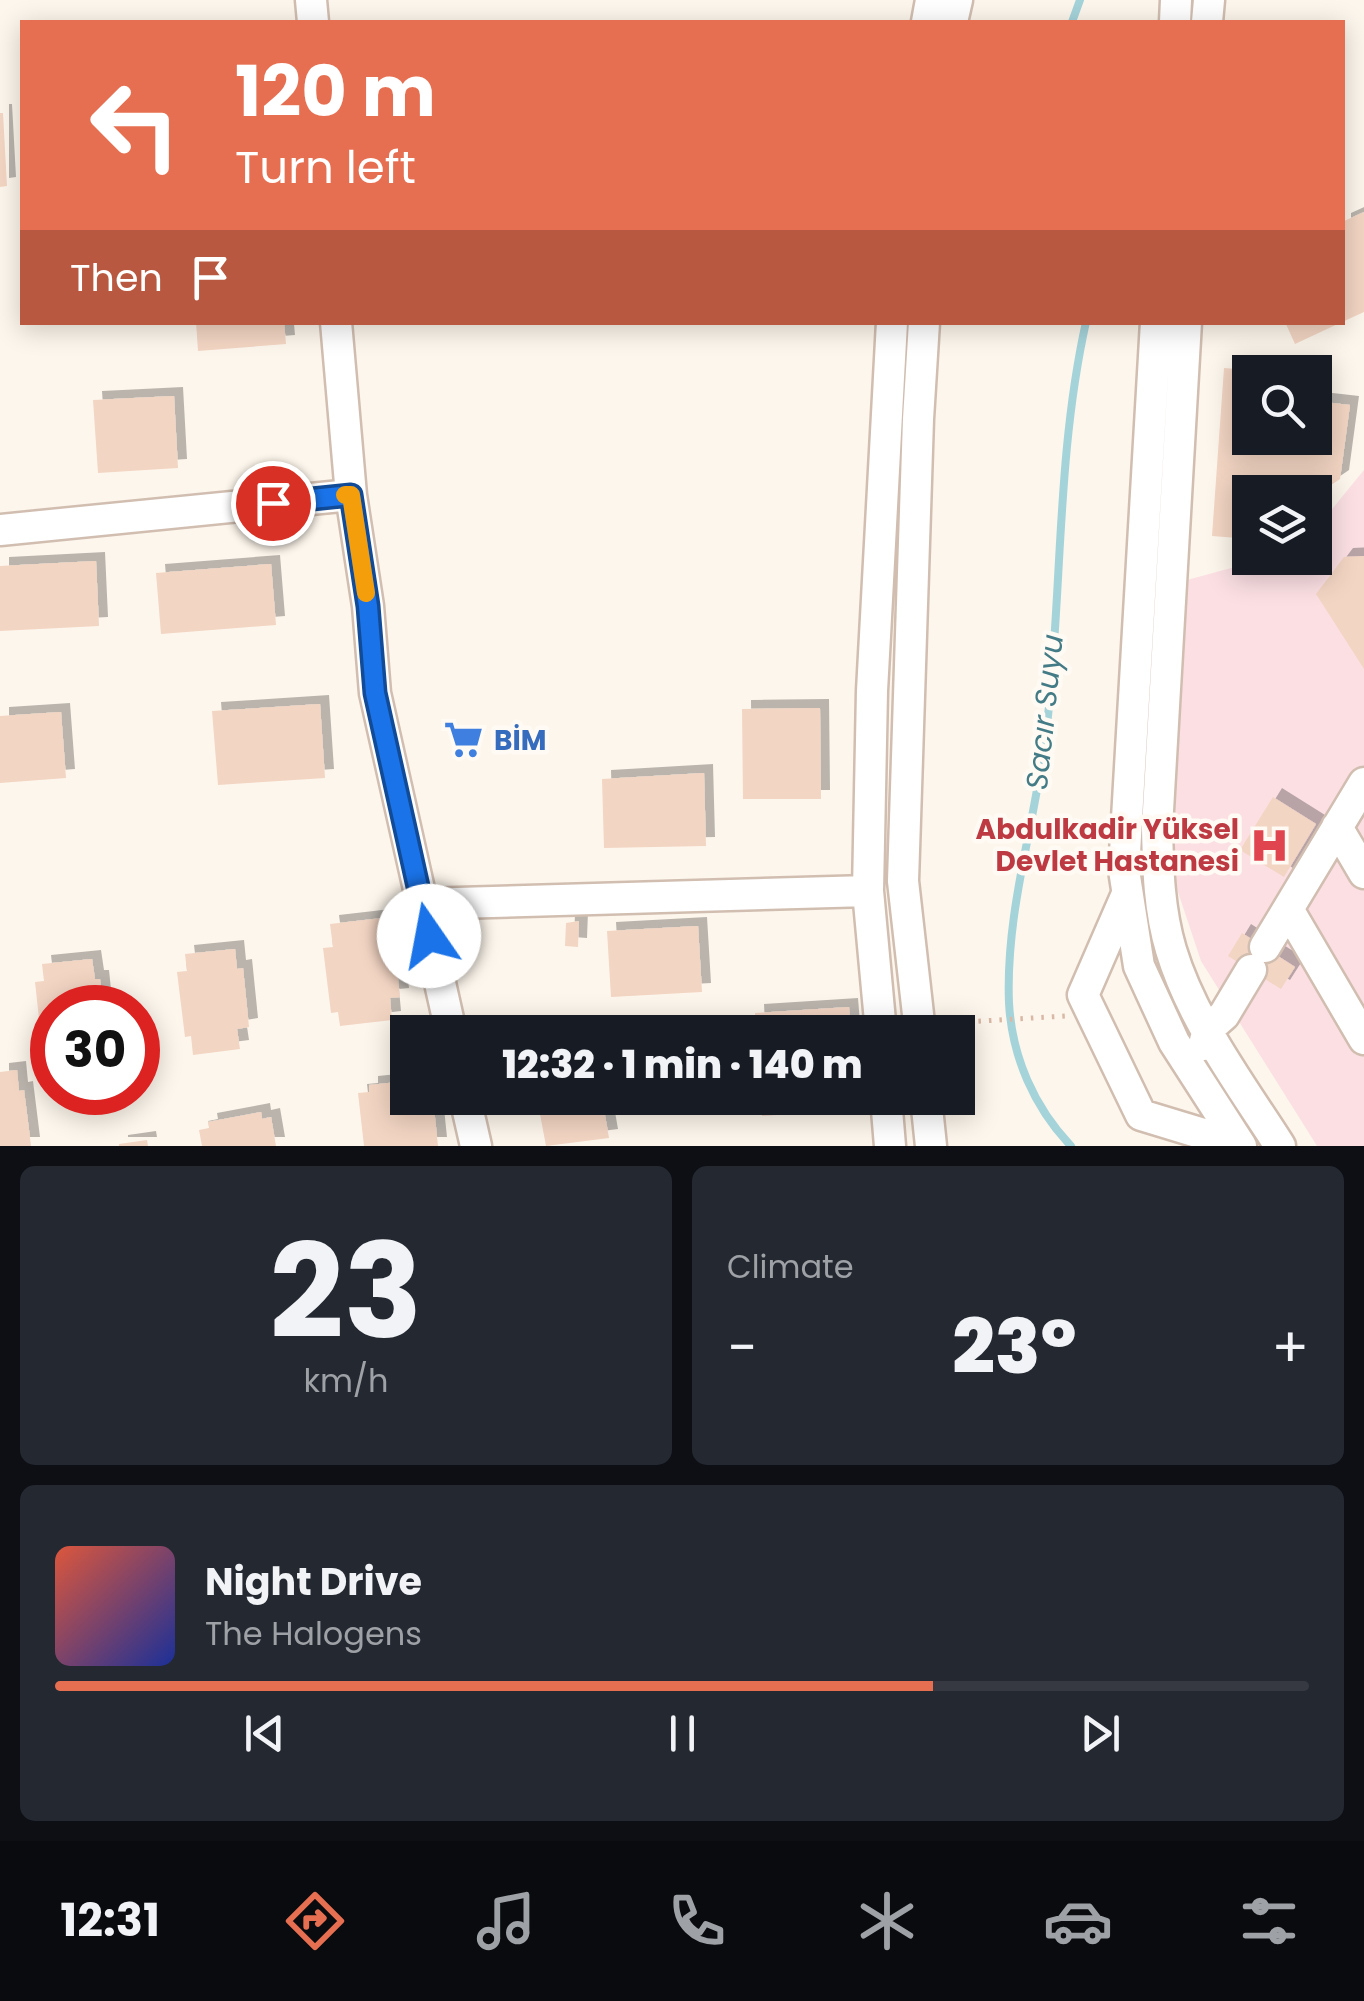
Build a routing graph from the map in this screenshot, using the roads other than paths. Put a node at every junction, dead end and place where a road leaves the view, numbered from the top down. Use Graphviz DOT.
graph roads {
  1 [pos="336,325"];
  2 [pos="892,325"];
  3 [pos="924,325"];
  4 [pos="1156,325"];
  5 [pos="1186,325"];
  6 [pos="351,495"];
  7 [pos="0,530"];
  8 [pos="1364,782"];
  9 [pos="1337,827"];
  10 [pos="1364,873"];
  11 [pos="868,891"];
  12 [pos="1127,894"];
  13 [pos="422,904"];
  14 [pos="1288,908"];
  15 [pos="446,1015"];
  16 [pos="880,1015"];
  17 [pos="918,1015"];
  18 [pos="1166,1026"];
  19 [pos="1208,1029"];
  20 [pos="1363,1033"];
  21 [pos="1196,1077"];
  22 [pos="469,1115"];
  23 [pos="885,1115"];
  24 [pos="928,1115"];
  25 [pos="883,1145"];
  26 [pos="1241,1145"];
  27 [pos="476,1146"];
  28 [pos="931,1146"];
  29 [pos="1280,1146"];
  1 -- 6 [label="street"];
  2 -- 11 [label="street"];
  3 -- 17 [label="street"];
  4 -- 12 [label="street"];
  5 -- 19 [label="street"];
  6 -- 7 [label="street"];
  6 -- 13 [label="street"];
  8 -- 9 [label="street"];
  9 -- 10 [label="street"];
  9 -- 14 [label="street"];
  11 -- 13 [label="street"];
  11 -- 16 [label="street"];
  12 -- 18 [label="street"];
  12 -- 26 [label="street"];
  13 -- 15 [label="street"];
  14 -- 19 [label="street"];
  14 -- 20 [label="street"];
  18 -- 19 [label="street"];
  18 -- 21 [label="street"];
  19 -- 21 [label="street"];
  19 -- 29 [label="street"];
  21 -- 26 [label="street"];
  22 -- 27 [label="street"];
  23 -- 25 [label="street"];
  24 -- 28 [label="street"];
}
